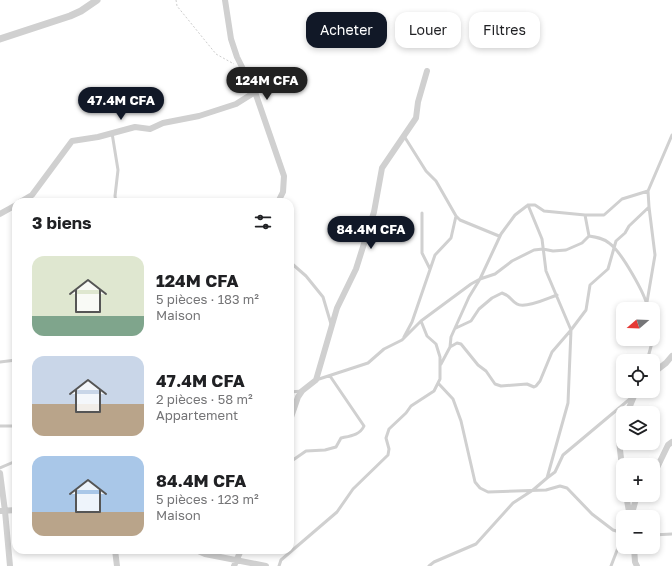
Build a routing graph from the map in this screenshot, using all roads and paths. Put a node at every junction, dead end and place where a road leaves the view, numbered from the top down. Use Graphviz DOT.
graph roads {
  1 [pos="97,0"];
  2 [pos="176,0"];
  3 [pos="225,0"];
  4 [pos="0,39"];
  5 [pos="243,69"];
  6 [pos="427,71"];
  7 [pos="255,92"];
  8 [pos="112,133"];
  9 [pos="672,135"];
  10 [pos="404,136"];
  11 [pos="648,191"];
  12 [pos="27,198"];
  13 [pos="115,198"];
  14 [pos="280,198"];
  15 [pos="528,205"];
  16 [pos="12,207"];
  17 [pos="649,207"];
  18 [pos="422,213"];
  19 [pos="0,214"];
  20 [pos="586,215"];
  21 [pos="456,216"];
  22 [pos="500,236"];
  23 [pos="589,236"];
  24 [pos="614,247"];
  25 [pos="543,249"];
  26 [pos="294,266"];
  27 [pos="430,269"];
  28 [pos="480,279"];
  29 [pos="557,295"];
  30 [pos="647,302"];
  31 [pos="421,321"];
  32 [pos="332,326"];
  33 [pos="456,328"];
  34 [pos="571,330"];
  35 [pos="402,340"];
  36 [pos="450,347"];
  37 [pos="672,356"];
  38 [pos="12,360"];
  39 [pos="0,362"];
  40 [pos="440,365"];
  41 [pos="660,368"];
  42 [pos="330,376"];
  43 [pos="316,380"];
  44 [pos="438,383"];
  45 [pos="302,391"];
  46 [pos="294,392"];
  47 [pos="630,398"];
  48 [pos="294,408"];
  49 [pos="0,426"];
  50 [pos="12,426"];
  51 [pos="672,442"];
  52 [pos="294,459"];
  53 [pos="660,462"];
  54 [pos="12,463"];
  55 [pos="0,468"];
  56 [pos="0,474"];
  57 [pos="546,478"];
  58 [pos="533,490"];
  59 [pos="12,510"];
  60 [pos="2,511"];
  61 [pos="616,531"];
  62 [pos="672,534"];
  63 [pos="660,535"];
  64 [pos="294,549"];
  65 [pos="616,552"];
  66 [pos="116,554"];
  67 [pos="204,554"];
  68 [pos="288,554"];
  69 [pos="634,554"];
  70 [pos="235,563"];
  71 [pos="10,566"];
  72 [pos="117,566"];
  73 [pos="266,566"];
  74 [pos="278,566"];
  75 [pos="429,566"];
  76 [pos="610,566"];
  77 [pos="636,566"];
  1 -- 4 [label="street"];
  2 -- 5 [label="path"];
  3 -- 5 [label="street"];
  5 -- 7 [label="street"];
  6 -- 10 [label="street"];
  7 -- 8 [label="street"];
  7 -- 14 [label="street"];
  8 -- 12 [label="street"];
  8 -- 13 [label="lane"];
  9 -- 11 [label="lane"];
  10 -- 21 [label="lane"];
  10 -- 32 [label="street"];
  11 -- 17 [label="lane"];
  11 -- 20 [label="lane"];
  15 -- 20 [label="lane"];
  15 -- 22 [label="lane"];
  15 -- 25 [label="lane"];
  16 -- 19 [label="street"];
  17 -- 24 [label="lane"];
  17 -- 30 [label="lane"];
  18 -- 27 [label="lane"];
  20 -- 23 [label="lane"];
  21 -- 22 [label="lane"];
  21 -- 27 [label="lane"];
  22 -- 28 [label="lane"];
  23 -- 24 [label="lane"];
  23 -- 25 [label="lane"];
  24 -- 30 [label="lane"];
  24 -- 34 [label="lane"];
  25 -- 28 [label="lane"];
  25 -- 29 [label="lane"];
  26 -- 32 [label="lane"];
  27 -- 35 [label="lane"];
  28 -- 31 [label="lane"];
  28 -- 33 [label="lane"];
  29 -- 33 [label="lane"];
  29 -- 34 [label="lane"];
  31 -- 35 [label="lane"];
  31 -- 40 [label="lane"];
  32 -- 43 [label="street"];
  33 -- 36 [label="lane"];
  34 -- 36 [label="lane"];
  34 -- 57 [label="lane"];
  35 -- 42 [label="lane"];
  36 -- 40 [label="lane"];
  37 -- 41 [label="street"];
  38 -- 39 [label="lane"];
  40 -- 44 [label="lane"];
  42 -- 43 [label="lane"];
  42 -- 52 [label="lane"];
  43 -- 45 [label="street"];
  44 -- 58 [label="lane"];
  44 -- 64 [label="lane"];
  45 -- 46 [label="lane"];
  45 -- 48 [label="street"];
  47 -- 57 [label="lane"];
  49 -- 50 [label="lane"];
  51 -- 53 [label="street"];
  54 -- 55 [label="lane"];
  56 -- 60 [label="street"];
  57 -- 58 [label="lane"];
  58 -- 61 [label="lane"];
  58 -- 75 [label="lane"];
  59 -- 60 [label="street"];
  60 -- 71 [label="street"];
  62 -- 63 [label="lane"];
  65 -- 76 [label="lane"];
  66 -- 72 [label="street"];
  67 -- 70 [label="street"];
  68 -- 74 [label="lane"];
  69 -- 77 [label="street"];
  70 -- 73 [label="street"];
}
